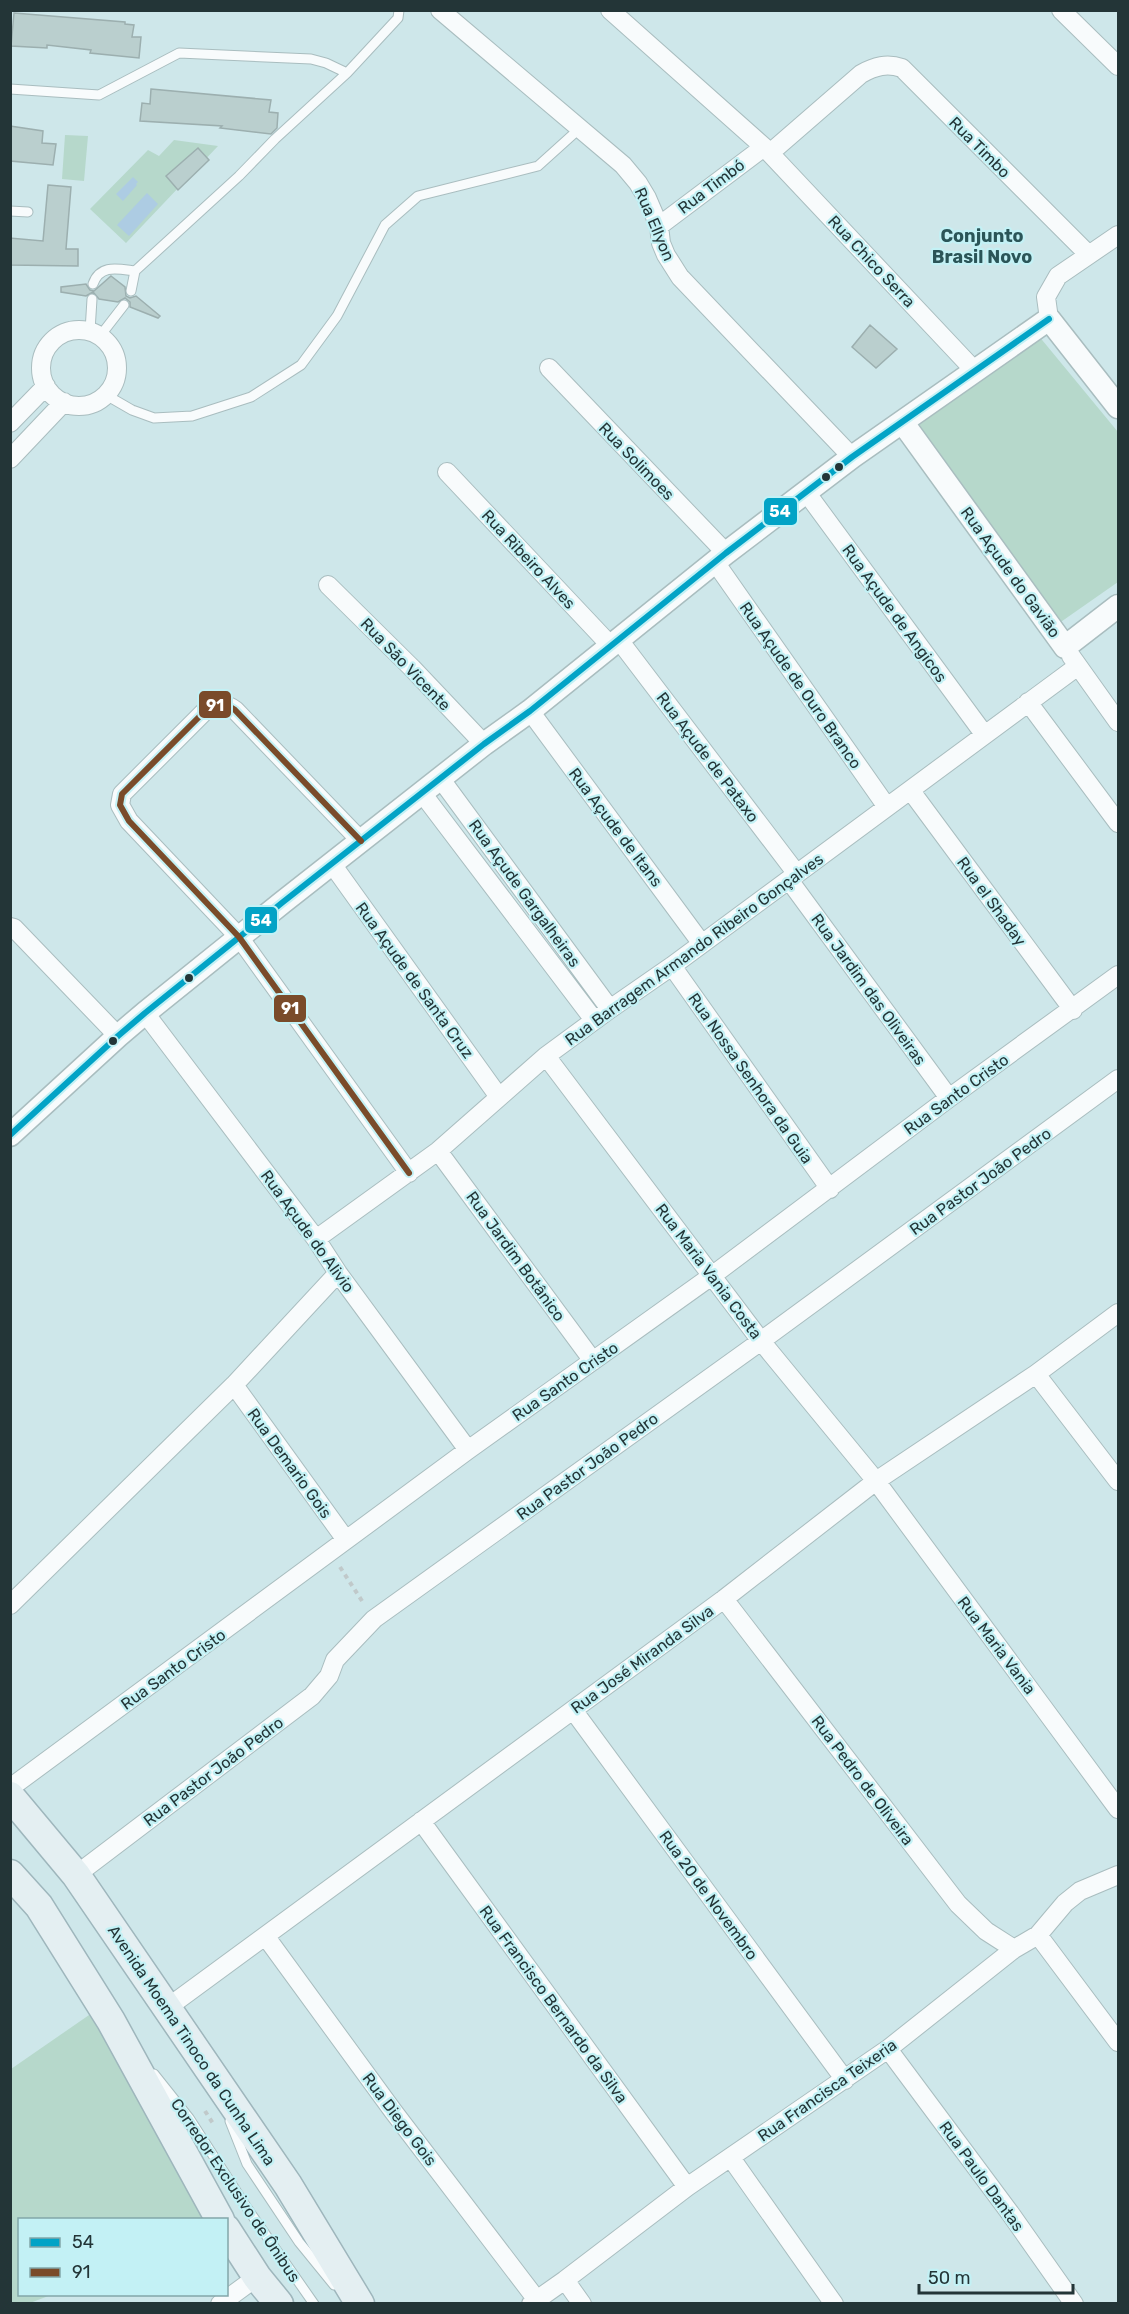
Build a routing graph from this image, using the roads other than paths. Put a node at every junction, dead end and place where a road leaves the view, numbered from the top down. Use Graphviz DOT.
graph roads {
  1 [pos="399,10"];
  2 [pos="440,10"];
  3 [pos="610,10"];
  4 [pos="1061,10"];
  5 [pos="1119,66"];
  6 [pos="347,73"];
  7 [pos="861,74"];
  8 [pos="10,89"];
  9 [pos="579,129"];
  10 [pos="767,150"];
  11 [pos="10,211"];
  12 [pos="28,212"];
  13 [pos="659,226"];
  14 [pos="1119,235"];
  15 [pos="1089,255"];
  16 [pos="135,271"];
  17 [pos="93,284"];
  18 [pos="131,291"];
  19 [pos="92,299"];
  20 [pos="124,305"];
  21 [pos="1049,319"];
  22 [pos="95,334"];
  23 [pos="549,369"];
  24 [pos="974,370"];
  25 [pos="46,386"];
  26 [pos="106,395"];
  27 [pos="64,402"];
  28 [pos="1119,407"];
  29 [pos="10,423"];
  30 [pos="903,423"];
  31 [pos="852,457"];
  32 [pos="10,459"];
  33 [pos="447,472"];
  34 [pos="806,492"];
  35 [pos="720,558"];
  36 [pos="328,585"];
  37 [pos="1119,606"];
  38 [pos="615,643"];
  39 [pos="1065,647"];
  40 [pos="1078,666"];
  41 [pos="1028,702"];
  42 [pos="530,711"];
  43 [pos="1119,722"];
  44 [pos="984,734"];
  45 [pos="484,744"];
  46 [pos="440,778"];
  47 [pos="911,791"];
  48 [pos="422,793"];
  49 [pos="887,807"];
  50 [pos="1119,823"];
  51 [pos="361,841"];
  52 [pos="332,864"];
  53 [pos="793,877"];
  54 [pos="12,928"];
  55 [pos="239,937"];
  56 [pos="702,944"];
  57 [pos="672,966"];
  58 [pos="1119,975"];
  59 [pos="610,1008"];
  60 [pos="1073,1010"];
  61 [pos="145,1013"];
  62 [pos="594,1020"];
  63 [pos="118,1036"];
  64 [pos="546,1056"];
  65 [pos="1119,1079"];
  66 [pos="499,1096"];
  67 [pos="949,1098"];
  68 [pos="10,1135"];
  69 [pos="438,1151"];
  70 [pos="409,1173"];
  71 [pos="830,1189"];
  72 [pos="316,1239"];
  73 [pos="338,1274"];
  74 [pos="713,1275"];
  75 [pos="1119,1313"];
  76 [pos="761,1341"];
  77 [pos="593,1362"];
  78 [pos="1036,1374"];
  79 [pos="234,1385"];
  80 [pos="468,1450"];
  81 [pos="1119,1481"];
  82 [pos="876,1482"];
  83 [pos="346,1540"];
  84 [pos="724,1599"];
  85 [pos="10,1605"];
  86 [pos="573,1710"];
  87 [pos="10,1788"];
  88 [pos="10,1796"];
  89 [pos="1119,1809"];
  90 [pos="421,1821"];
  91 [pos="10,1874"];
  92 [pos="76,1875"];
  93 [pos="1119,1875"];
  94 [pos="1038,1935"];
  95 [pos="266,1937"];
  96 [pos="1014,1949"];
  97 [pos="167,2008"];
  98 [pos="111,2021"];
  99 [pos="1119,2042"];
  100 [pos="888,2049"];
  101 [pos="207,2066"];
  102 [pos="845,2080"];
  103 [pos="731,2158"];
  104 [pos="687,2187"];
  105 [pos="219,2218"];
  106 [pos="228,2232"];
  107 [pos="257,2277"];
  108 [pos="565,2280"];
  109 [pos="534,2302"];
  110 [pos="220,2304"];
  111 [pos="279,2304"];
  112 [pos="314,2304"];
  113 [pos="349,2304"];
  114 [pos="360,2304"];
  115 [pos="582,2304"];
  116 [pos="834,2304"];
  117 [pos="1074,2304"];
  1 -- 6 [label="lane"];
  2 -- 9 [label="street, Rua Ellyon"];
  3 -- 10 [label="street, Rua Chico Serra"];
  4 -- 5 [label="street"];
  6 -- 8 [label="lane"];
  6 -- 16 [label="lane"];
  7 -- 10 [label="street, Rua Timbó"];
  7 -- 15 [label="street, Rua Timbo"];
  9 -- 13 [label="street, Rua Ellyon"];
  9 -- 26 [label="lane"];
  10 -- 13 [label="street, Rua Timbó"];
  10 -- 24 [label="street, Rua Chico Serra"];
  11 -- 12 [label="lane"];
  13 -- 31 [label="street, Rua Ellyon"];
  14 -- 15 [label="street"];
  15 -- 21 [label="street"];
  16 -- 17 [label="lane"];
  16 -- 18 [label="lane"];
  19 -- 22 [label="lane"];
  20 -- 22 [label="lane"];
  21 -- 24 [label="street"];
  21 -- 28 [label="street"];
  22 -- 25 [label="street"];
  22 -- 26 [label="street"];
  23 -- 35 [label="street, Rua Solimoes"];
  24 -- 30 [label="street"];
  25 -- 27 [label="street"];
  25 -- 29 [label="street"];
  26 -- 27 [label="street"];
  27 -- 32 [label="street"];
  30 -- 31 [label="street"];
  30 -- 39 [label="street, Rua Açude do Gavião"];
  31 -- 34 [label="street"];
  33 -- 38 [label="street, Rua Ribeiro Alves"];
  34 -- 35 [label="street"];
  34 -- 44 [label="street, Rua Açude de Angicos"];
  35 -- 38 [label="street"];
  35 -- 49 [label="street, Rua Açude de Ouro Branco"];
  36 -- 45 [label="street, Rua São Vicente"];
  37 -- 39 [label="street"];
  38 -- 42 [label="street"];
  38 -- 53 [label="street, Rua Açude de Pataxo"];
  39 -- 40 [label="street, Rua Açude do Gavião"];
  40 -- 41 [label="street, Rua Barragem Armando Ribeiro Gonçalves"];
  40 -- 43 [label="street, Rua Açude do Gavião"];
  41 -- 44 [label="street, Rua Barragem Armando Ribeiro Gonçalves"];
  41 -- 50 [label="street"];
  42 -- 45 [label="street"];
  42 -- 56 [label="street, Rua Açude de Itans"];
  44 -- 47 [label="street, Rua Barragem Armando Ribeiro Gonçalves"];
  45 -- 46 [label="street"];
  46 -- 48 [label="street"];
  46 -- 59 [label="street, Rua Açude Gargalheiras"];
  47 -- 49 [label="street, Rua Barragem Armando Ribeiro Gonçalves"];
  47 -- 60 [label="street, Rua el Shaday"];
  48 -- 51 [label="street"];
  48 -- 62 [label="street, Rua Açude Gargalheiras"];
  49 -- 53 [label="street, Rua Barragem Armando Ribeiro Gonçalves"];
  51 -- 52 [label="street"];
  51 -- 55 [label="street"];
  52 -- 55 [label="street"];
  52 -- 66 [label="street, Rua Açude de Santa Cruz"];
  53 -- 56 [label="street, Rua Barragem Armando Ribeiro Gonçalves"];
  53 -- 67 [label="street, Rua Jardim das Oliveiras"];
  54 -- 63 [label="street"];
  55 -- 61 [label="street"];
  55 -- 70 [label="street"];
  56 -- 57 [label="street, Rua Barragem Armando Ribeiro Gonçalves"];
  57 -- 59 [label="street, Rua Barragem Armando Ribeiro Gonçalves"];
  57 -- 71 [label="street, Rua Nossa Senhora da Guia"];
  58 -- 60 [label="street, Rua Santo Cristo"];
  59 -- 62 [label="street, Rua Barragem Armando Ribeiro Gonçalves"];
  60 -- 67 [label="street, Rua Santo Cristo"];
  61 -- 63 [label="street"];
  61 -- 72 [label="street, Rua Açude do Alivio"];
  62 -- 64 [label="street, Rua Barragem Armando Ribeiro Gonçalves"];
  63 -- 68 [label="street"];
  64 -- 66 [label="street, Rua Barragem Armando Ribeiro Gonçalves"];
  64 -- 74 [label="street, Rua Maria Vania Costa"];
  65 -- 76 [label="street, Rua Pastor João Pedro"];
  66 -- 69 [label="street, Rua Barragem Armando Ribeiro Gonçalves"];
  67 -- 71 [label="street, Rua Santo Cristo"];
  69 -- 70 [label="street, Rua Barragem Armando Ribeiro Gonçalves"];
  69 -- 77 [label="street, Rua Jardim Botânico"];
  70 -- 72 [label="street, Rua Barragem Armando Ribeiro Gonçalves"];
  71 -- 74 [label="street, Rua Santo Cristo"];
  72 -- 73 [label="street, Rua Açude do Alivio"];
  73 -- 79 [label="street"];
  73 -- 80 [label="street, Rua Açude do Alivio"];
  74 -- 76 [label="street, Rua Maria Vania Costa"];
  74 -- 77 [label="street, Rua Santo Cristo"];
  75 -- 78 [label="street, Rua José Miranda Silva"];
  76 -- 82 [label="street, Rua Maria Vania Costa"];
  76 -- 92 [label="street, Rua Pastor João Pedro"];
  77 -- 80 [label="street, Rua Santo Cristo"];
  78 -- 81 [label="street"];
  78 -- 82 [label="street, Rua José Miranda Silva"];
  79 -- 83 [label="street, Rua Demario Gois"];
  79 -- 85 [label="street"];
  80 -- 83 [label="street, Rua Santo Cristo"];
  82 -- 84 [label="street, Rua José Miranda Silva"];
  82 -- 89 [label="street, Rua Maria Vania"];
  83 -- 87 [label="street, Rua Santo Cristo"];
  84 -- 86 [label="street, Rua José Miranda Silva"];
  84 -- 96 [label="street, Rua Pedro de Oliveira"];
  86 -- 90 [label="street, Rua José Miranda Silva"];
  86 -- 102 [label="street, Rua 20 de Novembro"];
  88 -- 92 [label="main road, Avenida Moema Tinoco da Cunha Lima"];
  90 -- 95 [label="street, Rua José Miranda Silva"];
  90 -- 104 [label="street, Rua Francisco Bernardo da Silva"];
  91 -- 98 [label="main road"];
  92 -- 97 [label="main road, Avenida Moema Tinoco da Cunha Lima"];
  93 -- 94 [label="street, Rua Francisca Teixeria"];
  94 -- 96 [label="street, Rua Francisca Teixeria"];
  94 -- 99 [label="street"];
  95 -- 97 [label="street, Rua José Miranda Silva"];
  95 -- 109 [label="street, Rua Diego Gois"];
  96 -- 100 [label="street, Rua Francisca Teixeria"];
  97 -- 101 [label="main road, Avenida Moema Tinoco da Cunha Lima"];
  98 -- 105 [label="main road"];
  98 -- 112 [label="lane, Corredor Exclusivo de Ônibus"];
  100 -- 102 [label="street, Rua Francisca Teixeria"];
  100 -- 117 [label="street, Rua Paulo Dantas"];
  101 -- 113 [label="lane"];
  101 -- 114 [label="main road, Avenida Moema Tinoco da Cunha Lima"];
  102 -- 103 [label="street, Rua Francisca Teixeria"];
  103 -- 104 [label="street, Rua Francisca Teixeria"];
  103 -- 116 [label="street"];
  104 -- 108 [label="street, Rua Francisca Teixeria"];
  106 -- 107 [label="main road"];
  107 -- 110 [label="street"];
  107 -- 111 [label="main road"];
  108 -- 109 [label="street, Rua Francisca Teixeria"];
  108 -- 115 [label="street"];
}
